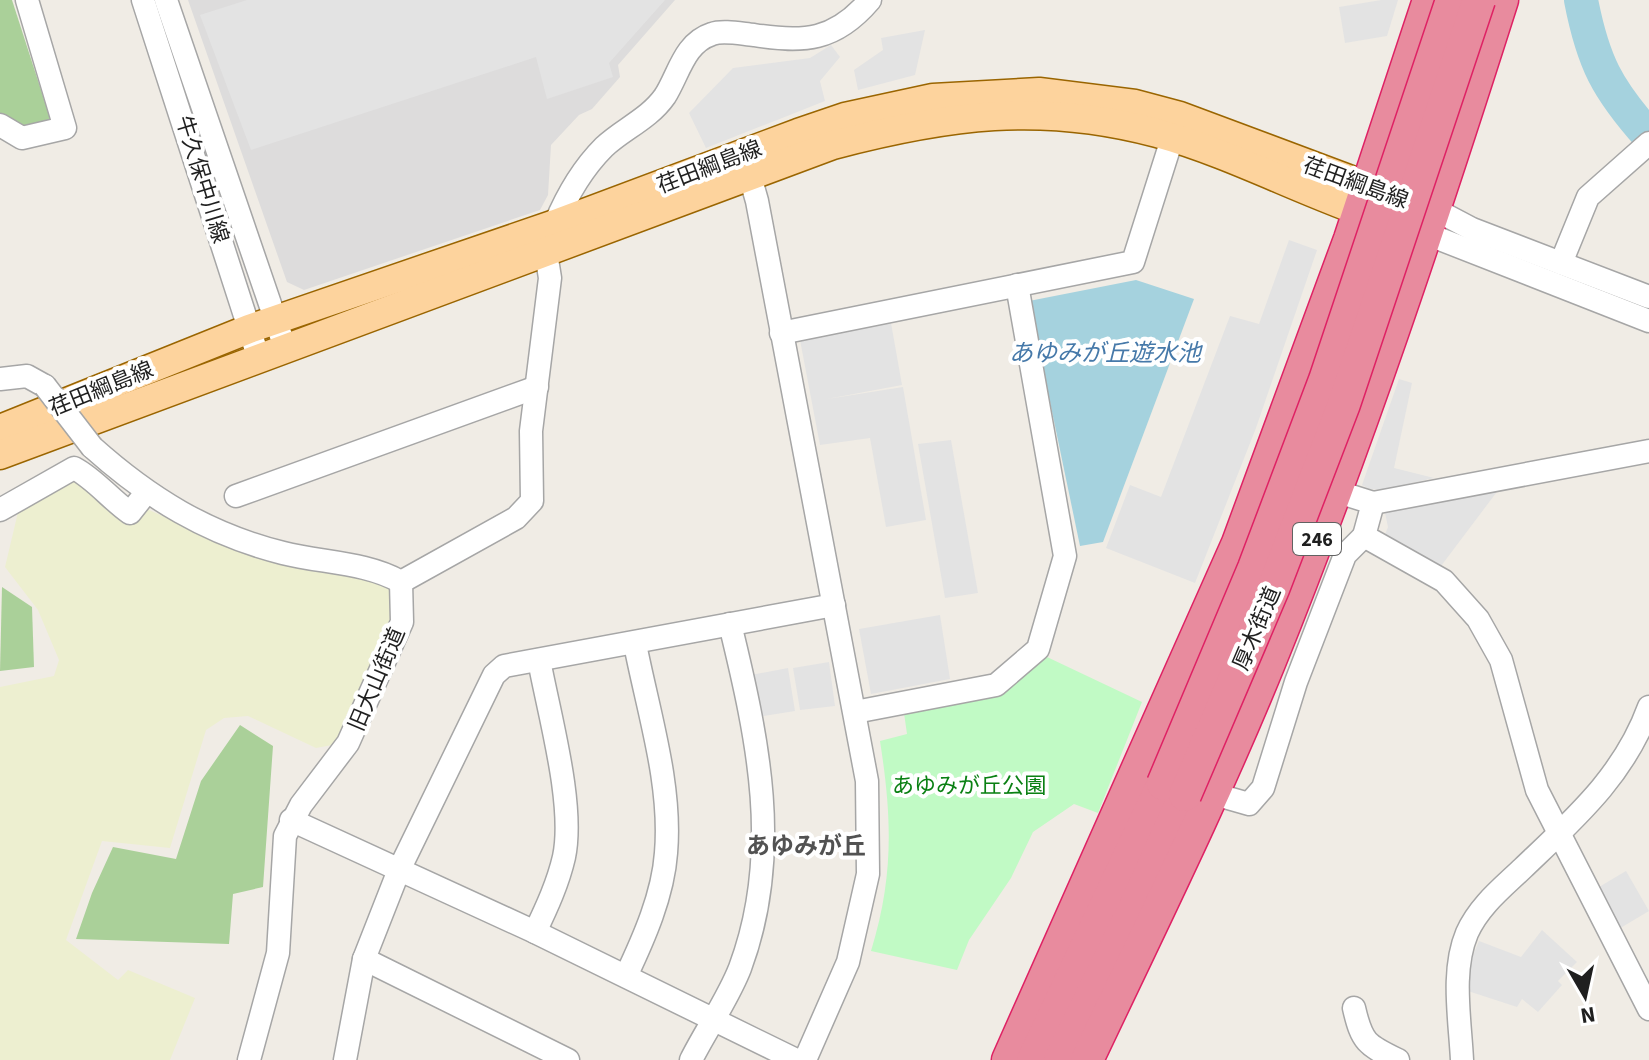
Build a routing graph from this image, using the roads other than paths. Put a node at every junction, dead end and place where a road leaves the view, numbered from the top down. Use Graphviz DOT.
graph roads {
  1 [pos="27,0"];
  2 [pos="143,0"];
  3 [pos="166,0"];
  4 [pos="870,0"];
  5 [pos="1429,0"];
  6 [pos="1452,0"];
  7 [pos="1479,0"];
  8 [pos="1502,0"];
  9 [pos="0,125"];
  10 [pos="1180,128"];
  11 [pos="1649,143"];
  12 [pos="747,165"];
  13 [pos="1363,199"];
  14 [pos="1432,222"];
  15 [pos="555,224"];
  16 [pos="546,253"];
  17 [pos="1561,263"];
  18 [pos="1017,285"];
  19 [pos="1649,297"];
  20 [pos="1649,321"];
  21 [pos="263,324"];
  22 [pos="781,333"];
  23 [pos="272,354"];
  24 [pos="0,379"];
  25 [pos="537,387"];
  26 [pos="0,429"];
  27 [pos="1649,451"];
  28 [pos="0,455"];
  29 [pos="1335,491"];
  30 [pos="145,494"];
  31 [pos="236,496"];
  32 [pos="1373,503"];
  33 [pos="0,510"];
  34 [pos="1364,536"];
  35 [pos="401,582"];
  36 [pos="834,605"];
  37 [pos="730,624"];
  38 [pos="635,644"];
  39 [pos="539,660"];
  40 [pos="1649,707"];
  41 [pos="855,712"];
  42 [pos="1214,794"];
  43 [pos="291,820"];
  44 [pos="1559,833"];
  45 [pos="399,870"];
  46 [pos="535,932"];
  47 [pos="364,959"];
  48 [pos="626,976"];
  49 [pos="1354,1008"];
  50 [pos="1649,1009"];
  51 [pos="711,1020"];
  52 [pos="249,1060"];
  53 [pos="345,1060"];
  54 [pos="568,1060"];
  55 [pos="691,1060"];
  56 [pos="796,1060"];
  57 [pos="805,1060"];
  58 [pos="1008,1060"];
  59 [pos="1033,1060"];
  60 [pos="1060,1060"];
  61 [pos="1087,1060"];
  62 [pos="1398,1060"];
  63 [pos="1462,1060"];
  1 -- 9 [label="street"];
  2 -- 21 [label="street, 牛久保中川線"];
  3 -- 21 [label="street, 牛久保中川線"];
  4 -- 15 [label="street"];
  5 -- 13 [label="highway"];
  6 -- 59 [label="highway, 厚木街道 / 246, bridge"];
  7 -- 60 [label="highway, 厚木街道 / 246, bridge"];
  8 -- 14 [label="highway, 246"];
  10 -- 12 [label="main road, 荏田綱島線"];
  10 -- 13 [label="main road, 荏田綱島線"];
  10 -- 18 [label="street"];
  11 -- 17 [label="street"];
  12 -- 15 [label="main road, 荏田綱島線"];
  12 -- 16 [label="main road, 荏田綱島線"];
  12 -- 22 [label="street"];
  13 -- 14 [label="main road, 荏田綱島線"];
  13 -- 58 [label="highway"];
  14 -- 17 [label="street"];
  14 -- 20 [label="street"];
  14 -- 29 [label="highway, 246"];
  15 -- 21 [label="main road, 荏田綱島線"];
  16 -- 23 [label="main road, 荏田綱島線"];
  16 -- 25 [label="street"];
  17 -- 19 [label="street"];
  18 -- 22 [label="street"];
  18 -- 41 [label="street"];
  21 -- 23 [label="street, 牛久保中川線"];
  21 -- 26 [label="main road, 荏田綱島線"];
  22 -- 36 [label="street"];
  23 -- 28 [label="main road, 荏田綱島線"];
  24 -- 30 [label="street, bridge"];
  25 -- 31 [label="street"];
  25 -- 35 [label="street"];
  27 -- 32 [label="street"];
  29 -- 32 [label="street"];
  29 -- 42 [label="highway, 246"];
  30 -- 33 [label="street"];
  30 -- 35 [label="street"];
  32 -- 34 [label="street"];
  34 -- 42 [label="street"];
  34 -- 44 [label="street"];
  35 -- 43 [label="street, 旧大山街道"];
  36 -- 37 [label="street"];
  36 -- 41 [label="street"];
  37 -- 38 [label="street"];
  37 -- 51 [label="street"];
  38 -- 39 [label="street"];
  38 -- 48 [label="street"];
  39 -- 45 [label="street"];
  39 -- 46 [label="street"];
  40 -- 44 [label="street"];
  41 -- 57 [label="street"];
  42 -- 61 [label="highway, 246"];
  43 -- 45 [label="street"];
  43 -- 52 [label="street, 旧大山街道"];
  44 -- 50 [label="street"];
  44 -- 63 [label="street"];
  45 -- 46 [label="street"];
  45 -- 47 [label="street"];
  46 -- 48 [label="street"];
  47 -- 53 [label="street"];
  47 -- 54 [label="street"];
  48 -- 51 [label="street"];
  49 -- 62 [label="street"];
  51 -- 55 [label="street"];
  51 -- 56 [label="street"];
}
